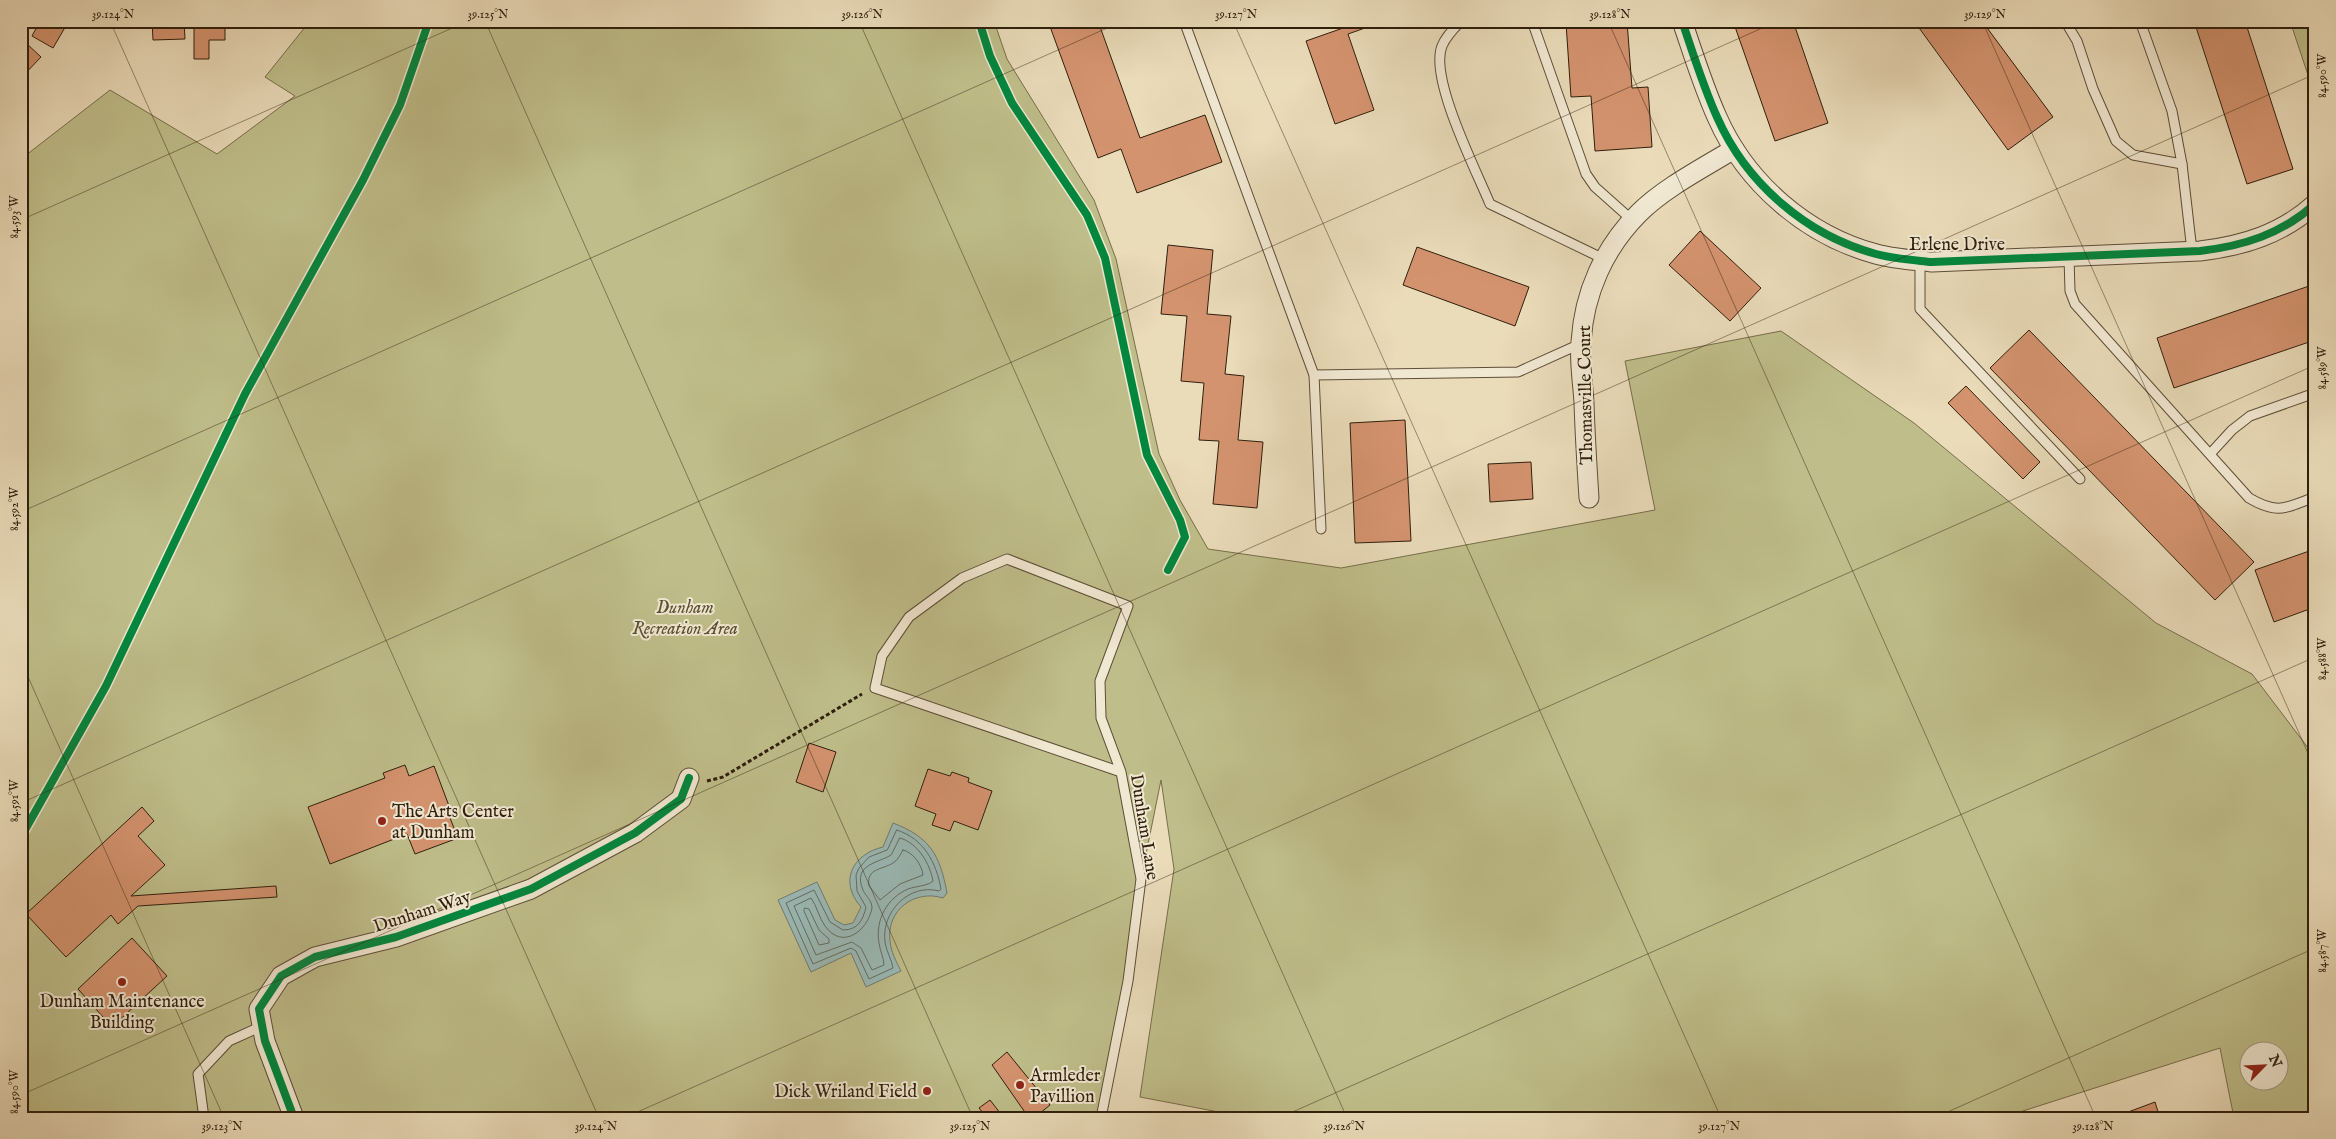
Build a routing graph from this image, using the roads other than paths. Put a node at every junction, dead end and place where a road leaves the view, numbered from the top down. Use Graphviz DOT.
graph roads {
  1 [pos="1184,21"];
  2 [pos="1461,21"];
  3 [pos="1532,21"];
  4 [pos="1682,21"];
  5 [pos="2066,21"];
  6 [pos="2140,21"];
  7 [pos="1734,149"];
  8 [pos="2182,164"];
  9 [pos="2315,204"];
  10 [pos="1632,220"];
  11 [pos="2192,252"];
  12 [pos="2069,257"];
  13 [pos="1604,259"];
  14 [pos="1920,261"];
  15 [pos="1580,344"];
  16 [pos="1314,375"];
  17 [pos="2315,393"];
  18 [pos="2210,454"];
  19 [pos="2080,479"];
  20 [pos="2315,497"];
  21 [pos="1589,498"];
  22 [pos="1322,529"];
  23 [pos="1121,772"];
  24 [pos="689,778"];
  25 [pos="262,1026"];
  26 [pos="204,1118"];
  27 [pos="294,1118"];
  28 [pos="1101,1118"];
  1 -- 16 [label="lane"];
  2 -- 13 [label="lane"];
  3 -- 10 [label="lane"];
  4 -- 7 [label="street, Erlene Drive"];
  5 -- 8 [label="lane"];
  6 -- 8 [label="lane"];
  7 -- 10 [label="street, Thomasville Court"];
  7 -- 14 [label="street, Erlene Drive"];
  8 -- 11 [label="lane"];
  9 -- 11 [label="street, Erlene Drive"];
  10 -- 13 [label="street, Thomasville Court"];
  11 -- 12 [label="street, Erlene Drive"];
  12 -- 14 [label="street, Erlene Drive"];
  12 -- 18 [label="lane"];
  13 -- 15 [label="street, Thomasville Court"];
  14 -- 19 [label="lane"];
  15 -- 16 [label="lane"];
  15 -- 21 [label="street, Thomasville Court"];
  16 -- 22 [label="lane"];
  17 -- 18 [label="lane"];
  18 -- 20 [label="lane"];
  23 -- 23 [label="lane, Dunham Lane"];
  23 -- 28 [label="lane, Dunham Lane"];
  24 -- 25 [label="street, Dunham Way"];
  25 -- 26 [label="lane"];
  25 -- 27 [label="street, Dunham Way"];
}
